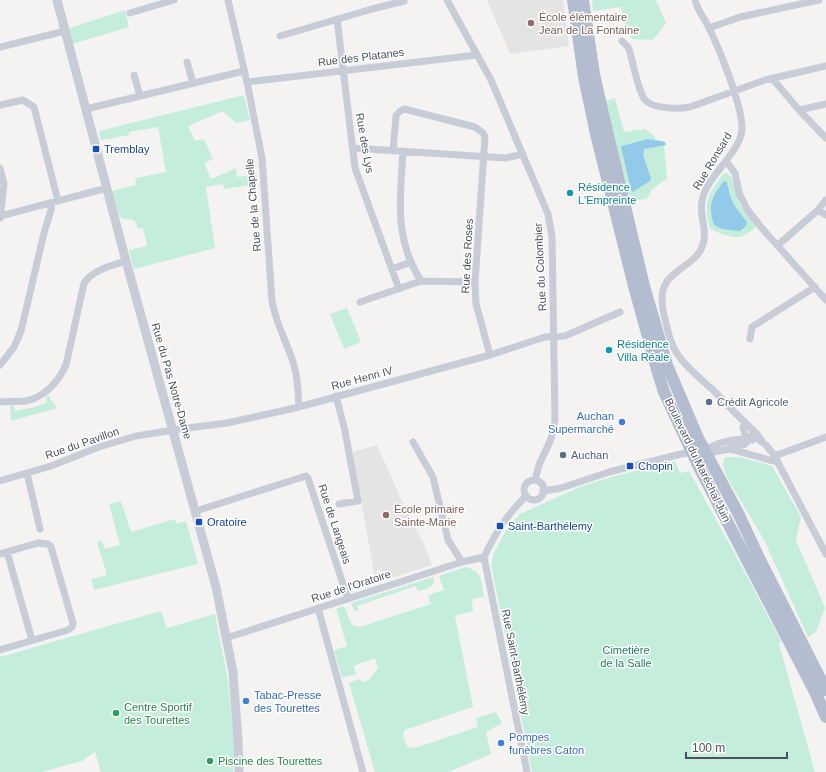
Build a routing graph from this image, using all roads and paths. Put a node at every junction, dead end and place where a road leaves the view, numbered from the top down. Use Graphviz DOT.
graph roads {
  1 [pos="57,0"];
  2 [pos="174,0"];
  3 [pos="228,0"];
  4 [pos="404,0"];
  5 [pos="447,0"];
  6 [pos="573,0"];
  7 [pos="583,0"];
  8 [pos="695,0"];
  9 [pos="819,0"];
  10 [pos="130,13"];
  11 [pos="337,19"];
  12 [pos="709,28"];
  13 [pos="65,31"];
  14 [pos="280,36"];
  15 [pos="622,41"];
  16 [pos="0,47"];
  17 [pos="477,55"];
  18 [pos="186,62"];
  19 [pos="826,66"];
  20 [pos="343,70"];
  21 [pos="244,71"];
  22 [pos="134,75"];
  23 [pos="772,78"];
  24 [pos="247,82"];
  25 [pos="193,83"];
  26 [pos="733,91"];
  27 [pos="140,96"];
  28 [pos="0,104"];
  29 [pos="826,104"];
  30 [pos="86,109"];
  31 [pos="799,110"];
  32 [pos="826,138"];
  33 [pos="353,148"];
  34 [pos="393,151"];
  35 [pos="403,151"];
  36 [pos="523,154"];
  37 [pos="484,157"];
  38 [pos="726,161"];
  39 [pos="0,168"];
  40 [pos="107,188"];
  41 [pos="826,200"];
  42 [pos="55,202"];
  43 [pos="818,210"];
  44 [pos="826,215"];
  45 [pos="0,216"];
  46 [pos="778,245"];
  47 [pos="126,261"];
  48 [pos="411,262"];
  49 [pos="392,269"];
  50 [pos="421,281"];
  51 [pos="475,282"];
  52 [pos="814,287"];
  53 [pos="399,289"];
  54 [pos="826,300"];
  55 [pos="360,302"];
  56 [pos="620,312"];
  57 [pos="553,335"];
  58 [pos="750,339"];
  59 [pos="490,355"];
  60 [pos="0,365"];
  61 [pos="336,396"];
  62 [pos="0,402"];
  63 [pos="299,406"];
  64 [pos="745,426"];
  65 [pos="173,430"];
  66 [pos="826,437"];
  67 [pos="749,438"];
  68 [pos="740,439"];
  69 [pos="762,441"];
  70 [pos="413,442"];
  71 [pos="726,449"];
  72 [pos="704,450"];
  73 [pos="691,452"];
  74 [pos="776,458"];
  75 [pos="27,473"];
  76 [pos="535,480"];
  77 [pos="0,481"];
  78 [pos="543,491"];
  79 [pos="526,496"];
  80 [pos="339,504"];
  81 [pos="196,511"];
  82 [pos="40,529"];
  83 [pos="3,553"];
  84 [pos="826,554"];
  85 [pos="484,557"];
  86 [pos="462,562"];
  87 [pos="348,599"];
  88 [pos="318,608"];
  89 [pos="226,638"];
  90 [pos="32,640"];
  91 [pos="0,650"];
  92 [pos="826,690"];
  93 [pos="826,717"];
  94 [pos="239,772"];
  95 [pos="363,772"];
  96 [pos="527,772"];
  1 -- 13 [label="street, Rue du Pas Notre-Dame"];
  2 -- 10 [label="street"];
  3 -- 21 [label="street, Rue de la Chapelle"];
  4 -- 11 [label="street"];
  5 -- 17 [label="street, Rue du Colombier"];
  6 -- 73 [label="main road, Boulevard du Maréchal Juin"];
  7 -- 72 [label="main road, Boulevard du Maréchal Juin"];
  8 -- 12 [label="street, Rue Ronsard"];
  9 -- 12 [label="street"];
  11 -- 14 [label="street"];
  11 -- 20 [label="street, Rue des Lys"];
  12 -- 26 [label="street, Rue Ronsard"];
  13 -- 16 [label="street"];
  13 -- 30 [label="street, Rue du Pas Notre-Dame"];
  15 -- 26 [label="street"];
  17 -- 20 [label="street, Rue des Platanes"];
  17 -- 36 [label="street, Rue du Colombier"];
  18 -- 25 [label="street"];
  19 -- 23 [label="street"];
  20 -- 24 [label="street, Rue des Platanes"];
  20 -- 33 [label="street, Rue des Lys"];
  21 -- 24 [label="street, Rue de la Chapelle"];
  21 -- 25 [label="street"];
  22 -- 27 [label="street"];
  23 -- 26 [label="street"];
  23 -- 31 [label="street"];
  24 -- 63 [label="street, Rue de la Chapelle"];
  25 -- 27 [label="street"];
  26 -- 38 [label="street, Rue Ronsard"];
  27 -- 30 [label="street"];
  28 -- 42 [label="street"];
  29 -- 31 [label="street"];
  30 -- 40 [label="street, Rue du Pas Notre-Dame"];
  31 -- 32 [label="street"];
  33 -- 34 [label="street"];
  33 -- 49 [label="street, Rue des Lys"];
  34 -- 35 [label="street"];
  34 -- 37 [label="street, Rue des Roses"];
  35 -- 37 [label="street"];
  35 -- 48 [label="street"];
  36 -- 37 [label="street"];
  36 -- 57 [label="street, Rue du Colombier"];
  37 -- 51 [label="street, Rue des Roses"];
  38 -- 46 [label="street"];
  38 -- 64 [label="street, Rue Ronsard"];
  39 -- 45 [label="street"];
  40 -- 42 [label="street"];
  40 -- 47 [label="street, Rue du Pas Notre-Dame"];
  41 -- 43 [label="street"];
  42 -- 45 [label="street"];
  42 -- 60 [label="street"];
  43 -- 44 [label="street"];
  43 -- 46 [label="street"];
  46 -- 52 [label="street"];
  47 -- 62 [label="street"];
  47 -- 65 [label="street, Rue du Pas Notre-Dame"];
  48 -- 49 [label="street"];
  48 -- 50 [label="street"];
  49 -- 53 [label="street, Rue des Lys"];
  50 -- 51 [label="street"];
  50 -- 53 [label="street"];
  51 -- 59 [label="street, Rue des Roses"];
  52 -- 54 [label="street"];
  52 -- 58 [label="street"];
  53 -- 55 [label="street"];
  56 -- 57 [label="street, Rue Henri IV"];
  57 -- 59 [label="street, Rue Henri IV"];
  57 -- 76 [label="street, Rue du Colombier"];
  59 -- 61 [label="street, Rue Henri IV"];
  61 -- 63 [label="street, Rue Henri IV"];
  61 -- 80 [label="street"];
  63 -- 65 [label="street, Rue Henri IV"];
  64 -- 67 [label="street"];
  64 -- 68 [label="street"];
  64 -- 69 [label="street"];
  65 -- 75 [label="street, Rue du Pavillon"];
  65 -- 81 [label="street, Rue du Pas Notre-Dame"];
  66 -- 74 [label="street"];
  67 -- 68 [label="street"];
  67 -- 69 [label="street"];
  67 -- 71 [label="street"];
  67 -- 74 [label="street"];
  68 -- 72 [label="street"];
  69 -- 74 [label="street"];
  70 -- 86 [label="street"];
  71 -- 72 [label="street"];
  71 -- 74 [label="street"];
  72 -- 73 [label="street"];
  72 -- 92 [label="main road, Boulevard du Maréchal Juin"];
  73 -- 78 [label="street"];
  73 -- 93 [label="main road, Boulevard du Maréchal Juin"];
  74 -- 84 [label="street"];
  75 -- 77 [label="street, Rue du Pavillon"];
  75 -- 82 [label="street"];
  76 -- 78 [label="street"];
  76 -- 79 [label="street, Rue du Colombier"];
  78 -- 79 [label="street"];
  79 -- 85 [label="street, Rue du Colombier"];
  81 -- 87 [label="street, Rue de Langeais"];
  81 -- 89 [label="street, Rue du Pas Notre-Dame"];
  83 -- 90 [label="street"];
  83 -- 90 [label="street"];
  85 -- 86 [label="street, Rue de l'Oratoire"];
  85 -- 96 [label="street, Rue Saint-Barthélémy"];
  86 -- 87 [label="street, Rue de l'Oratoire"];
  87 -- 88 [label="street, Rue de l'Oratoire"];
  88 -- 89 [label="street, Rue de l'Oratoire"];
  88 -- 95 [label="street"];
  89 -- 94 [label="street, Rue du Pas Notre-Dame"];
  90 -- 91 [label="street"];
}
